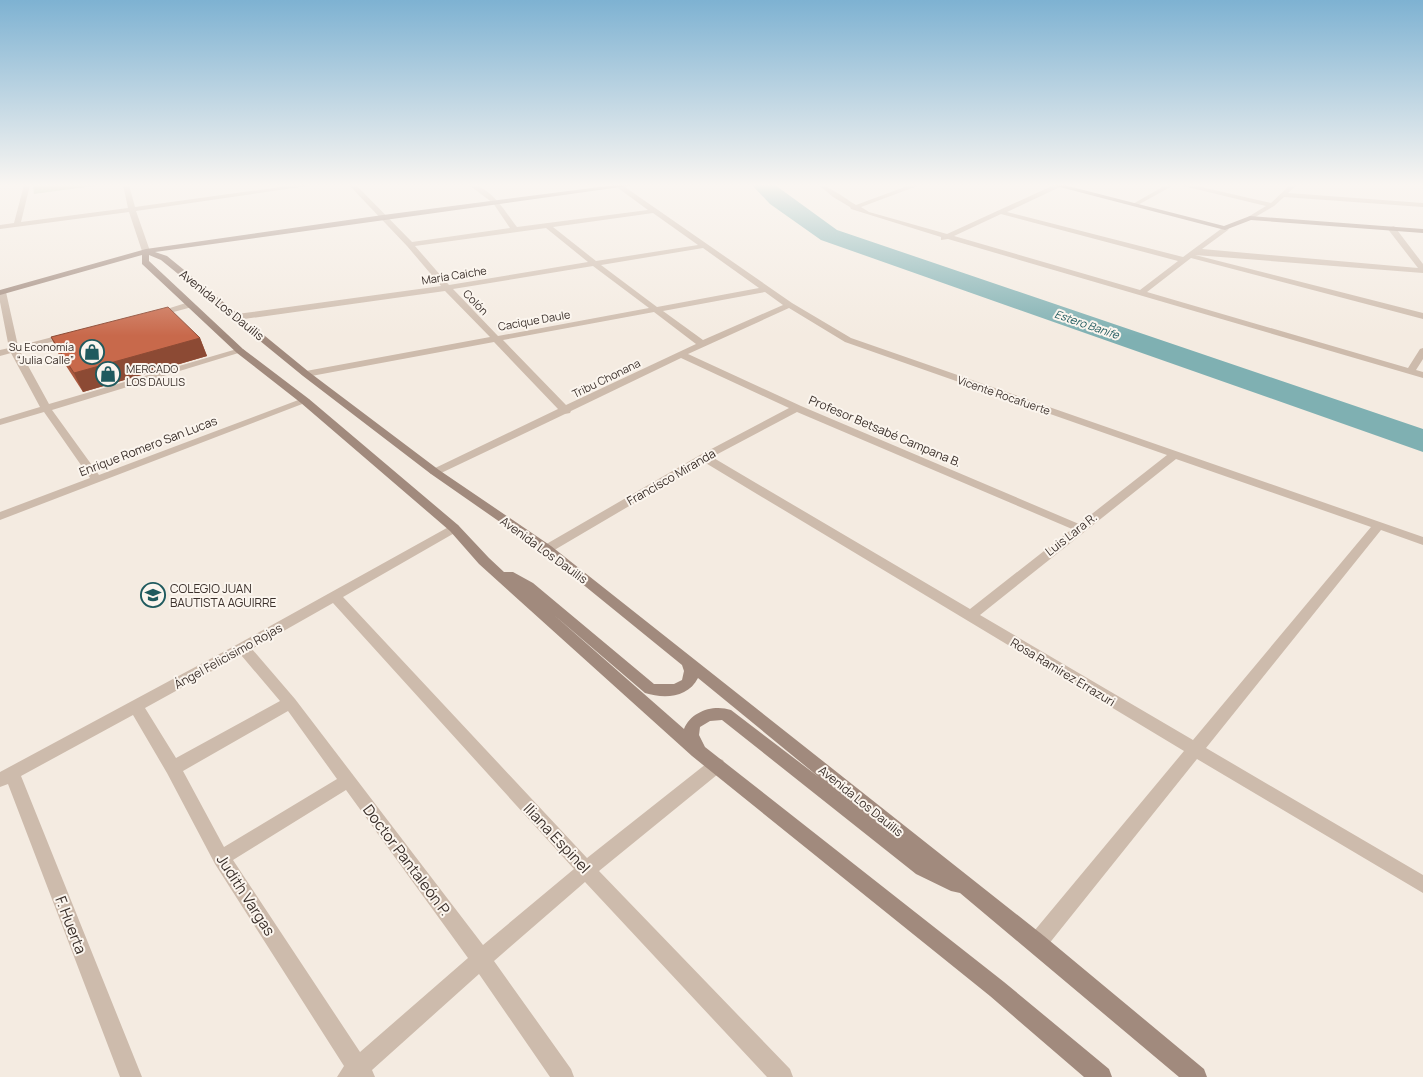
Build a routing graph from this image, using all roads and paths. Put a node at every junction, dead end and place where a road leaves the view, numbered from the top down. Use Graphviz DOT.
graph roads {
  1 [pos="141,235"];
  2 [pos="252,235"];
  3 [pos="401,235"];
  4 [pos="476,235"];
  5 [pos="559,235"];
  6 [pos="687,235"];
  7 [pos="936,235"];
  8 [pos="950,235"];
  9 [pos="1104,235"];
  10 [pos="1216,235"];
  11 [pos="1397,235"];
  12 [pos="944,238"];
  13 [pos="410,244"];
  14 [pos="703,246"];
  15 [pos="146,250"];
  16 [pos="1192,255"];
  17 [pos="595,264"];
  18 [pos="1423,270"];
  19 [pos="448,288"];
  20 [pos="766,289"];
  21 [pos="1,293"];
  22 [pos="1141,293"];
  23 [pos="189,305"];
  24 [pos="789,305"];
  25 [pos="655,310"];
  26 [pos="1423,316"];
  27 [pos="143,317"];
  28 [pos="237,317"];
  29 [pos="78,333"];
  30 [pos="495,338"];
  31 [pos="702,344"];
  32 [pos="14,349"];
  33 [pos="240,351"];
  34 [pos="1423,352"];
  35 [pos="0,353"];
  36 [pos="684,354"];
  37 [pos="1411,371"];
  38 [pos="306,374"];
  39 [pos="1423,375"];
  40 [pos="305,401"];
  41 [pos="46,408"];
  42 [pos="797,408"];
  43 [pos="566,411"];
  44 [pos="0,422"];
  45 [pos="1174,455"];
  46 [pos="704,457"];
  47 [pos="435,472"];
  48 [pos="97,480"];
  49 [pos="0,516"];
  50 [pos="1378,526"];
  51 [pos="454,528"];
  52 [pos="1078,528"];
  53 [pos="1423,541"];
  54 [pos="547,549"];
  55 [pos="484,561"];
  56 [pos="335,597"];
  57 [pos="970,616"];
  58 [pos="243,648"];
  59 [pos="689,662"];
  60 [pos="290,703"];
  61 [pos="136,707"];
  62 [pos="698,751"];
  63 [pos="1195,751"];
  64 [pos="717,765"];
  65 [pos="174,768"];
  66 [pos="6,777"];
  67 [pos="348,780"];
  68 [pos="221,858"];
  69 [pos="586,870"];
  70 [pos="1423,885"];
  71 [pos="978,894"];
  72 [pos="1037,943"];
  73 [pos="481,959"];
  74 [pos="357,1074"];
  75 [pos="131,1077"];
  76 [pos="563,1077"];
  77 [pos="782,1077"];
  78 [pos="1101,1077"];
  79 [pos="1196,1077"];
  1 -- 15 [label="street"];
  2 -- 15 [label="street"];
  3 -- 13 [label="street, Colón"];
  4 -- 13 [label="street"];
  5 -- 17 [label="street"];
  6 -- 14 [label="street, Vicente Rocafuerte"];
  7 -- 12 [label="street"];
  8 -- 12 [label="street"];
  9 -- 16 [label="street"];
  10 -- 16 [label="street"];
  11 -- 18 [label="street"];
  12 -- 22 [label="street"];
  13 -- 19 [label="street, Colón"];
  14 -- 17 [label="street, María Caiche"];
  14 -- 20 [label="street, Vicente Rocafuerte"];
  15 -- 21 [label="street"];
  15 -- 23 [label="street, Avenida Los Dauilis"];
  15 -- 28 [label="street, Avenida Los Dauilis"];
  16 -- 18 [label="street"];
  16 -- 22 [label="street"];
  16 -- 26 [label="street"];
  17 -- 19 [label="street, María Caiche"];
  17 -- 25 [label="street"];
  19 -- 28 [label="street, María Caiche"];
  19 -- 30 [label="street, Colón"];
  20 -- 24 [label="street, Vicente Rocafuerte"];
  20 -- 25 [label="street, Cacique Daule"];
  21 -- 32 [label="street"];
  22 -- 37 [label="street"];
  23 -- 27 [label="street"];
  23 -- 33 [label="street, Avenida Los Dauilis"];
  24 -- 31 [label="street, Tribu Chonana"];
  24 -- 45 [label="street, Vicente Rocafuerte"];
  25 -- 30 [label="street, Cacique Daule"];
  25 -- 31 [label="street"];
  28 -- 38 [label="street, Avenida Los Dauilis"];
  29 -- 32 [label="street"];
  30 -- 38 [label="street, Cacique Daule"];
  30 -- 43 [label="street, Colón"];
  31 -- 36 [label="street, Tribu Chonana"];
  32 -- 35 [label="street"];
  32 -- 41 [label="street"];
  33 -- 40 [label="street, Avenida Los Dauilis"];
  33 -- 41 [label="street"];
  34 -- 37 [label="street"];
  36 -- 42 [label="street, Profesor Betsabé Campana B."];
  36 -- 43 [label="street, Tribu Chonana"];
  37 -- 39 [label="street"];
  38 -- 47 [label="street, Avenida Los Dauilis"];
  40 -- 48 [label="street, Enrique Romero San Lucas"];
  40 -- 51 [label="street, Avenida Los Dauilis"];
  41 -- 44 [label="street"];
  41 -- 48 [label="street"];
  42 -- 46 [label="street, Francisco Miranda"];
  42 -- 52 [label="street, Profesor Betsabé Campana B."];
  43 -- 47 [label="street, Tribu Chonana"];
  45 -- 50 [label="street, Vicente Rocafuerte"];
  45 -- 52 [label="street, Luis Lara R."];
  46 -- 54 [label="street, Francisco Miranda"];
  46 -- 57 [label="street, Rosa Ramírez Errazuri"];
  47 -- 54 [label="street, Avenida Los Dauilis"];
  48 -- 49 [label="street, Enrique Romero San Lucas"];
  50 -- 53 [label="street, Vicente Rocafuerte"];
  50 -- 63 [label="street"];
  51 -- 55 [label="street, Avenida Los Dauilis"];
  51 -- 56 [label="street, Ángel Felicisimo Rojas"];
  52 -- 57 [label="street, Luis Lara R."];
  54 -- 59 [label="street, Avenida Los Dauilis"];
  55 -- 59 [label="street"];
  55 -- 62 [label="street, Avenida Los Dauilis"];
  56 -- 58 [label="street, Ángel Felicisimo Rojas"];
  56 -- 69 [label="street, Iliana Espinel"];
  57 -- 63 [label="street, Rosa Ramírez Errazuri"];
  58 -- 60 [label="street, Doctor Pantaleón P."];
  58 -- 61 [label="street, Ángel Felicisimo Rojas"];
  59 -- 71 [label="street, Avenida Los Dauilis"];
  60 -- 65 [label="street"];
  60 -- 67 [label="street, Doctor Pantaleón P."];
  61 -- 65 [label="street, Judith Vargas"];
  61 -- 66 [label="street, Ángel Felicisimo Rojas"];
  62 -- 64 [label="street, Avenida Los Dauilis"];
  62 -- 71 [label="street"];
  63 -- 70 [label="street, Rosa Ramírez Errazuri"];
  63 -- 72 [label="street"];
  64 -- 69 [label="street"];
  64 -- 78 [label="street, Avenida Los Dauilis"];
  65 -- 68 [label="street, Judith Vargas"];
  66 -- 75 [label="street, F. Huerta"];
  67 -- 68 [label="street"];
  67 -- 73 [label="street, Doctor Pantaleón P."];
  68 -- 74 [label="street, Judith Vargas"];
  69 -- 73 [label="street"];
  69 -- 77 [label="street, Iliana Espinel"];
  71 -- 72 [label="street, Avenida Los Dauilis"];
  72 -- 79 [label="street, Avenida Los Dauilis"];
  73 -- 74 [label="street"];
  73 -- 76 [label="street, Doctor Pantaleón P."];
}
